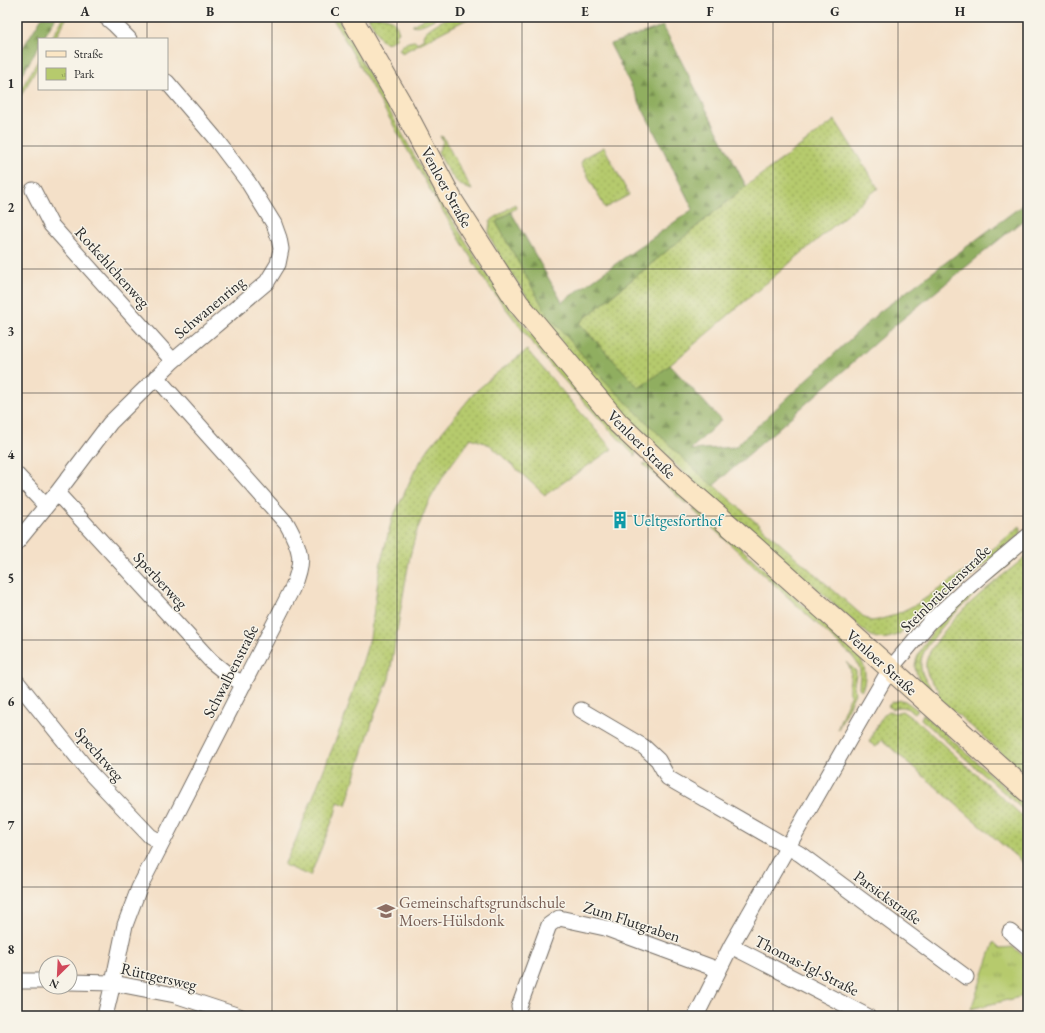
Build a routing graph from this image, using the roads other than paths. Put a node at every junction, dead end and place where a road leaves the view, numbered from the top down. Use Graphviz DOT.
graph roads {
  1 [pos="106,17"];
  2 [pos="351,17"];
  3 [pos="128,38"];
  4 [pos="168,83"];
  5 [pos="33,190"];
  6 [pos="173,361"];
  7 [pos="156,377"];
  8 [pos="17,475"];
  9 [pos="57,493"];
  10 [pos="46,506"];
  11 [pos="1028,536"];
  12 [pos="17,542"];
  13 [pos="890,669"];
  14 [pos="17,682"];
  15 [pos="244,684"];
  16 [pos="581,710"];
  17 [pos="1028,792"];
  18 [pos="162,843"];
  19 [pos="788,847"];
  20 [pos="1010,932"];
  21 [pos="731,946"];
  22 [pos="1028,948"];
  23 [pos="719,970"];
  24 [pos="966,977"];
  25 [pos="17,981"];
  26 [pos="38,981"];
  27 [pos="78,982"];
  28 [pos="113,983"];
  29 [pos="519,1007"];
  30 [pos="105,1016"];
  31 [pos="239,1016"];
  32 [pos="696,1016"];
  33 [pos="867,1016"];
  1 -- 3 [label="street"];
  2 -- 13 [label="main road, Venloer Straße"];
  4 -- 6 [label="street, Schwanenring"];
  5 -- 6 [label="street, Rotkehlchenweg"];
  6 -- 7 [label="street, Schwanenring"];
  7 -- 9 [label="street, Schwanenring"];
  7 -- 15 [label="street, Schwalbenstraße"];
  8 -- 10 [label="street"];
  9 -- 10 [label="street, Schwanenring"];
  9 -- 15 [label="street, Sperberweg"];
  10 -- 12 [label="street, Schwanenring"];
  11 -- 13 [label="street, Steinbrückenstraße"];
  13 -- 17 [label="main road, Venloer Straße"];
  13 -- 19 [label="street"];
  14 -- 18 [label="street, Spechtweg"];
  15 -- 18 [label="street, Schwalbenstraße"];
  16 -- 19 [label="street, Parsickstraße"];
  18 -- 28 [label="street, Schwalbenstraße"];
  19 -- 21 [label="street"];
  19 -- 24 [label="street, Parsickstraße"];
  20 -- 22 [label="street"];
  21 -- 23 [label="street"];
  21 -- 33 [label="street, Thomas-Igl-Straße"];
  23 -- 29 [label="street, Zum Flutgraben"];
  23 -- 32 [label="street"];
  25 -- 26 [label="street"];
  27 -- 28 [label="street, Rüttgersweg"];
  28 -- 30 [label="street, Schwalbenstraße"];
  28 -- 31 [label="street, Rüttgersweg"];
}
